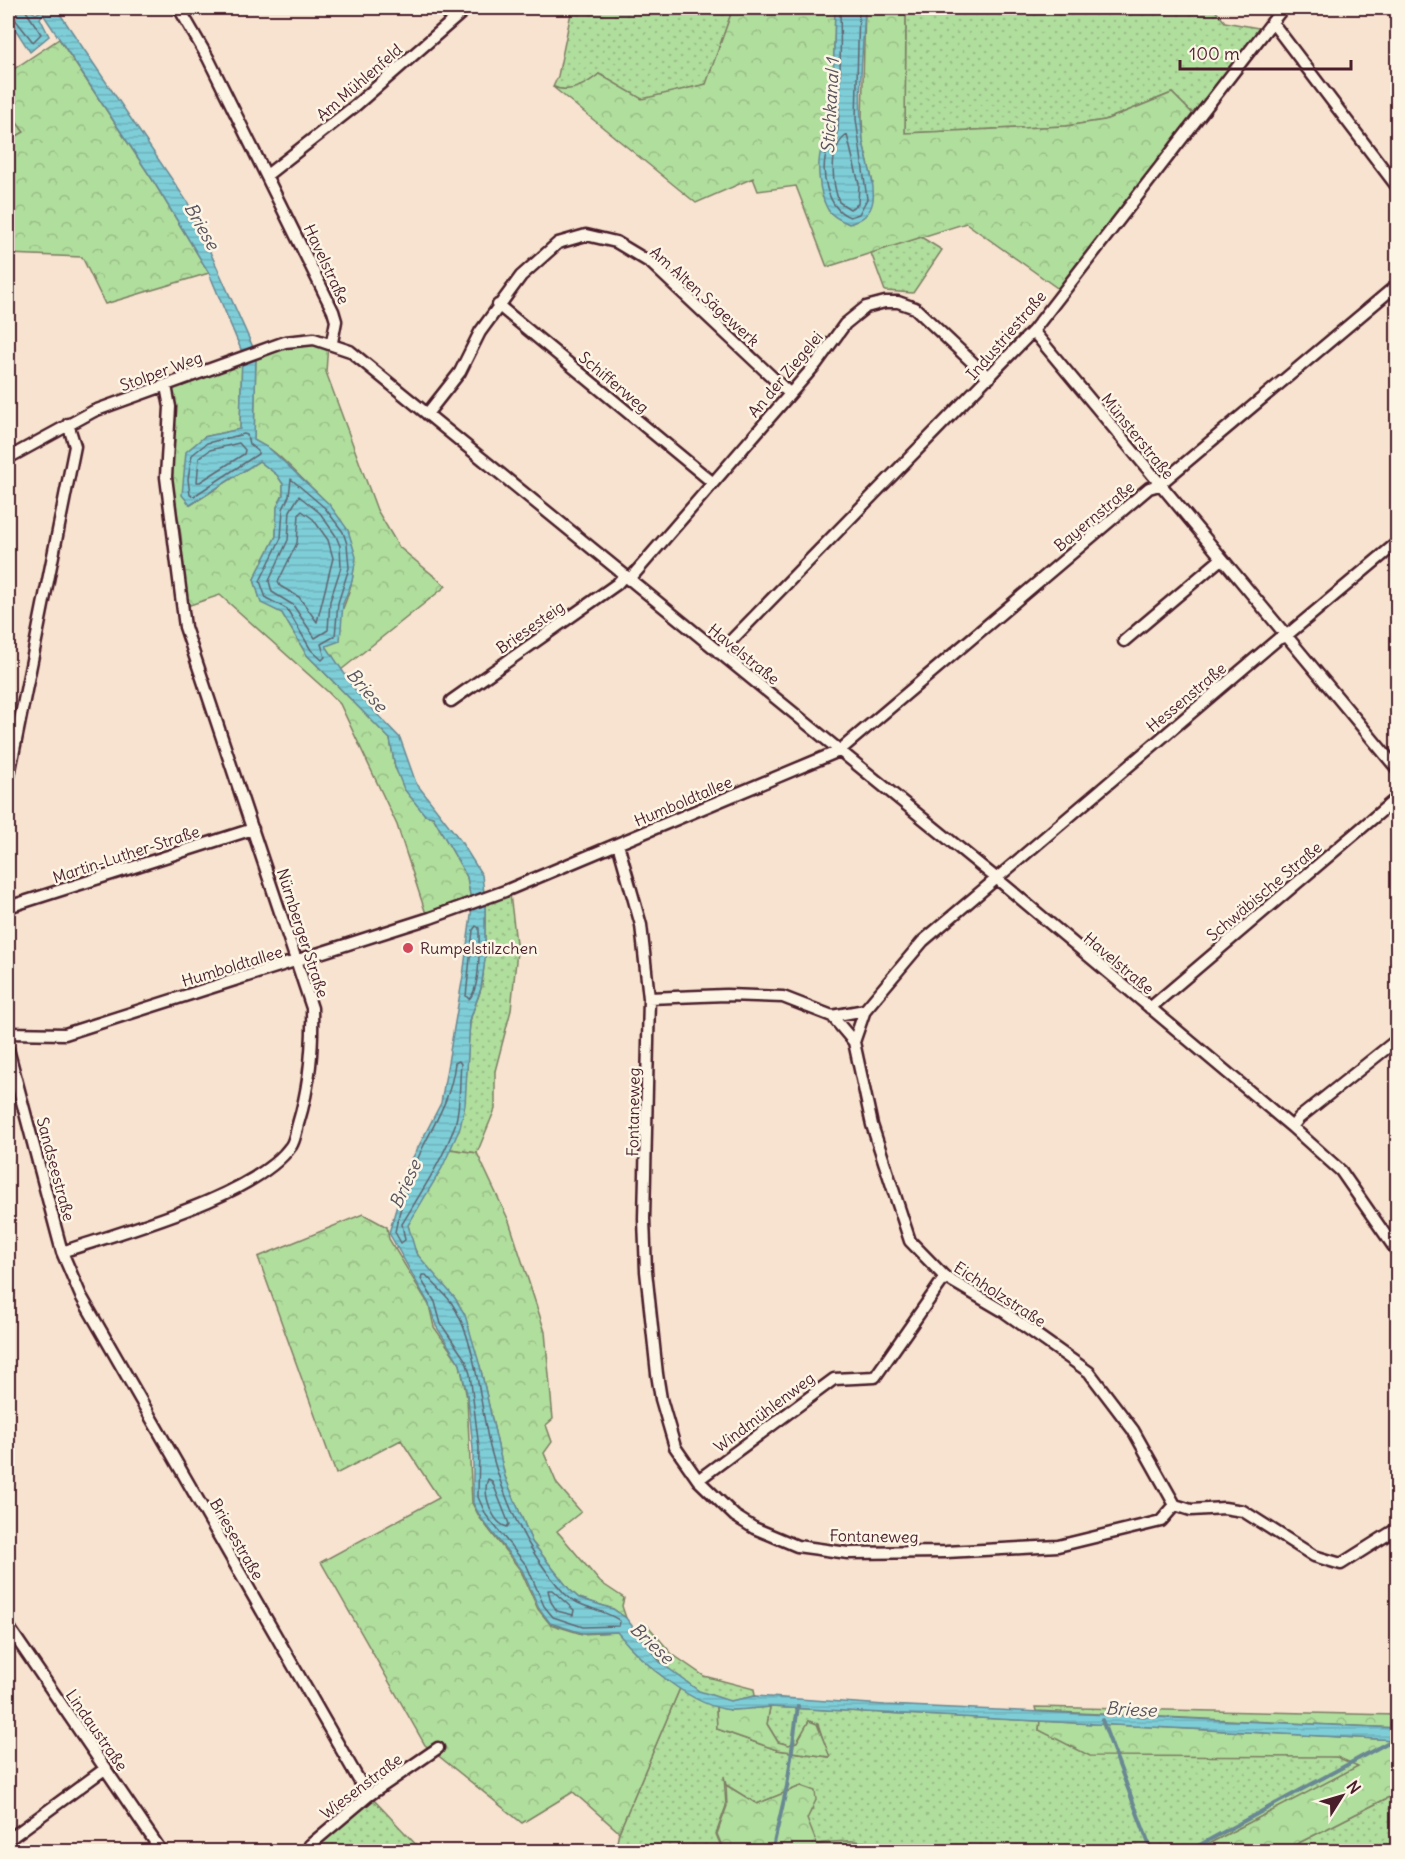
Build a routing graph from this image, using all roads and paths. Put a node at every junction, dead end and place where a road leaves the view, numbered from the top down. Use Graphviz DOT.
graph roads {
  1 [pos="179,8"];
  2 [pos="467,8"];
  3 [pos="1283,8"];
  4 [pos="1272,22"];
  5 [pos="267,175"];
  6 [pos="1398,188"];
  7 [pos="1398,284"];
  8 [pos="498,305"];
  9 [pos="1033,331"];
  10 [pos="332,342"];
  11 [pos="989,378"];
  12 [pos="166,386"];
  13 [pos="789,393"];
  14 [pos="427,414"];
  15 [pos="68,424"];
  16 [pos="8,458"];
  17 [pos="712,482"];
  18 [pos="1159,485"];
  19 [pos="1398,542"];
  20 [pos="1221,559"];
  21 [pos="626,578"];
  22 [pos="1286,636"];
  23 [pos="1124,641"];
  24 [pos="719,653"];
  25 [pos="451,701"];
  26 [pos="839,751"];
  27 [pos="1398,770"];
  28 [pos="8,780"];
  29 [pos="1398,797"];
  30 [pos="253,829"];
  31 [pos="618,844"];
  32 [pos="996,878"];
  33 [pos="8,907"];
  34 [pos="298,961"];
  35 [pos="649,998"];
  36 [pos="1150,1008"];
  37 [pos="865,1010"];
  38 [pos="832,1016"];
  39 [pos="8,1033"];
  40 [pos="1398,1039"];
  41 [pos="854,1042"];
  42 [pos="8,1049"];
  43 [pos="1292,1127"];
  44 [pos="62,1252"];
  45 [pos="1398,1253"];
  46 [pos="945,1277"];
  47 [pos="81,1296"];
  48 [pos="698,1480"];
  49 [pos="1175,1504"];
  50 [pos="1398,1528"];
  51 [pos="8,1626"];
  52 [pos="438,1748"];
  53 [pos="106,1768"];
  54 [pos="368,1796"];
  55 [pos="8,1840"];
  56 [pos="162,1851"];
  57 [pos="306,1851"];
  1 -- 5 [label="street, Havelstraße"];
  2 -- 5 [label="street, Am Mühlenfeld"];
  3 -- 4 [label="street, Industriestraße"];
  4 -- 6 [label="street"];
  4 -- 9 [label="street, Industriestraße"];
  5 -- 10 [label="street, Havelstraße"];
  7 -- 18 [label="street, Bayernstraße"];
  8 -- 13 [label="street, Am Alten Sägewerk"];
  8 -- 14 [label="street, Am Alten Sägewerk"];
  8 -- 17 [label="street, Schifferweg"];
  9 -- 11 [label="street, Industriestraße"];
  9 -- 18 [label="street, Münsterstraße"];
  10 -- 12 [label="street, Stolper Weg"];
  10 -- 14 [label="street, Havelstraße"];
  11 -- 13 [label="street, An der Ziegelei"];
  11 -- 24 [label="street, Industriestraße"];
  12 -- 15 [label="street, Stolper Weg"];
  12 -- 30 [label="street, Nürnberger Straße"];
  13 -- 17 [label="street, An der Ziegelei"];
  14 -- 21 [label="street, Havelstraße"];
  15 -- 16 [label="street, Stolper Weg"];
  15 -- 28 [label="street"];
  17 -- 21 [label="street, An der Ziegelei"];
  18 -- 20 [label="street, Münsterstraße"];
  18 -- 26 [label="street, Bayernstraße"];
  19 -- 22 [label="street, Hessenstraße"];
  20 -- 22 [label="street, Münsterstraße"];
  20 -- 23 [label="street"];
  21 -- 24 [label="street, Havelstraße"];
  21 -- 25 [label="street, Briesesteig"];
  22 -- 27 [label="street, Münsterstraße"];
  22 -- 32 [label="street, Hessenstraße"];
  24 -- 26 [label="street, Havelstraße"];
  26 -- 31 [label="street, Humboldtallee"];
  26 -- 32 [label="street, Havelstraße"];
  29 -- 36 [label="street, Schwäbische Straße"];
  30 -- 33 [label="street, Martin-Luther-Straße"];
  30 -- 34 [label="street, Nürnberger Straße"];
  31 -- 34 [label="street, Humboldtallee"];
  31 -- 35 [label="street, Fontaneweg"];
  32 -- 36 [label="street, Havelstraße"];
  32 -- 37 [label="street"];
  34 -- 39 [label="street, Humboldtallee"];
  34 -- 44 [label="street, Nürnberger Straße"];
  35 -- 38 [label="street, Eichholzstraße"];
  35 -- 48 [label="street, Fontaneweg"];
  36 -- 43 [label="street, Havelstraße"];
  37 -- 38 [label="street"];
  37 -- 41 [label="street"];
  38 -- 41 [label="street, Eichholzstraße"];
  40 -- 43 [label="street"];
  41 -- 46 [label="street, Eichholzstraße"];
  42 -- 44 [label="street, Sandseestraße"];
  43 -- 45 [label="street, Havelstraße"];
  44 -- 47 [label="street, Sandseestraße"];
  46 -- 48 [label="street, Windmühlenweg"];
  46 -- 49 [label="street, Eichholzstraße"];
  47 -- 54 [label="street, Briesestraße"];
  48 -- 49 [label="street, Fontaneweg"];
  49 -- 50 [label="street"];
  51 -- 53 [label="street, Lindaustraße"];
  52 -- 54 [label="street, Wiesenstraße"];
  53 -- 55 [label="street"];
  53 -- 56 [label="street, Lindaustraße"];
  54 -- 57 [label="street, Wiesenstraße"];
}
